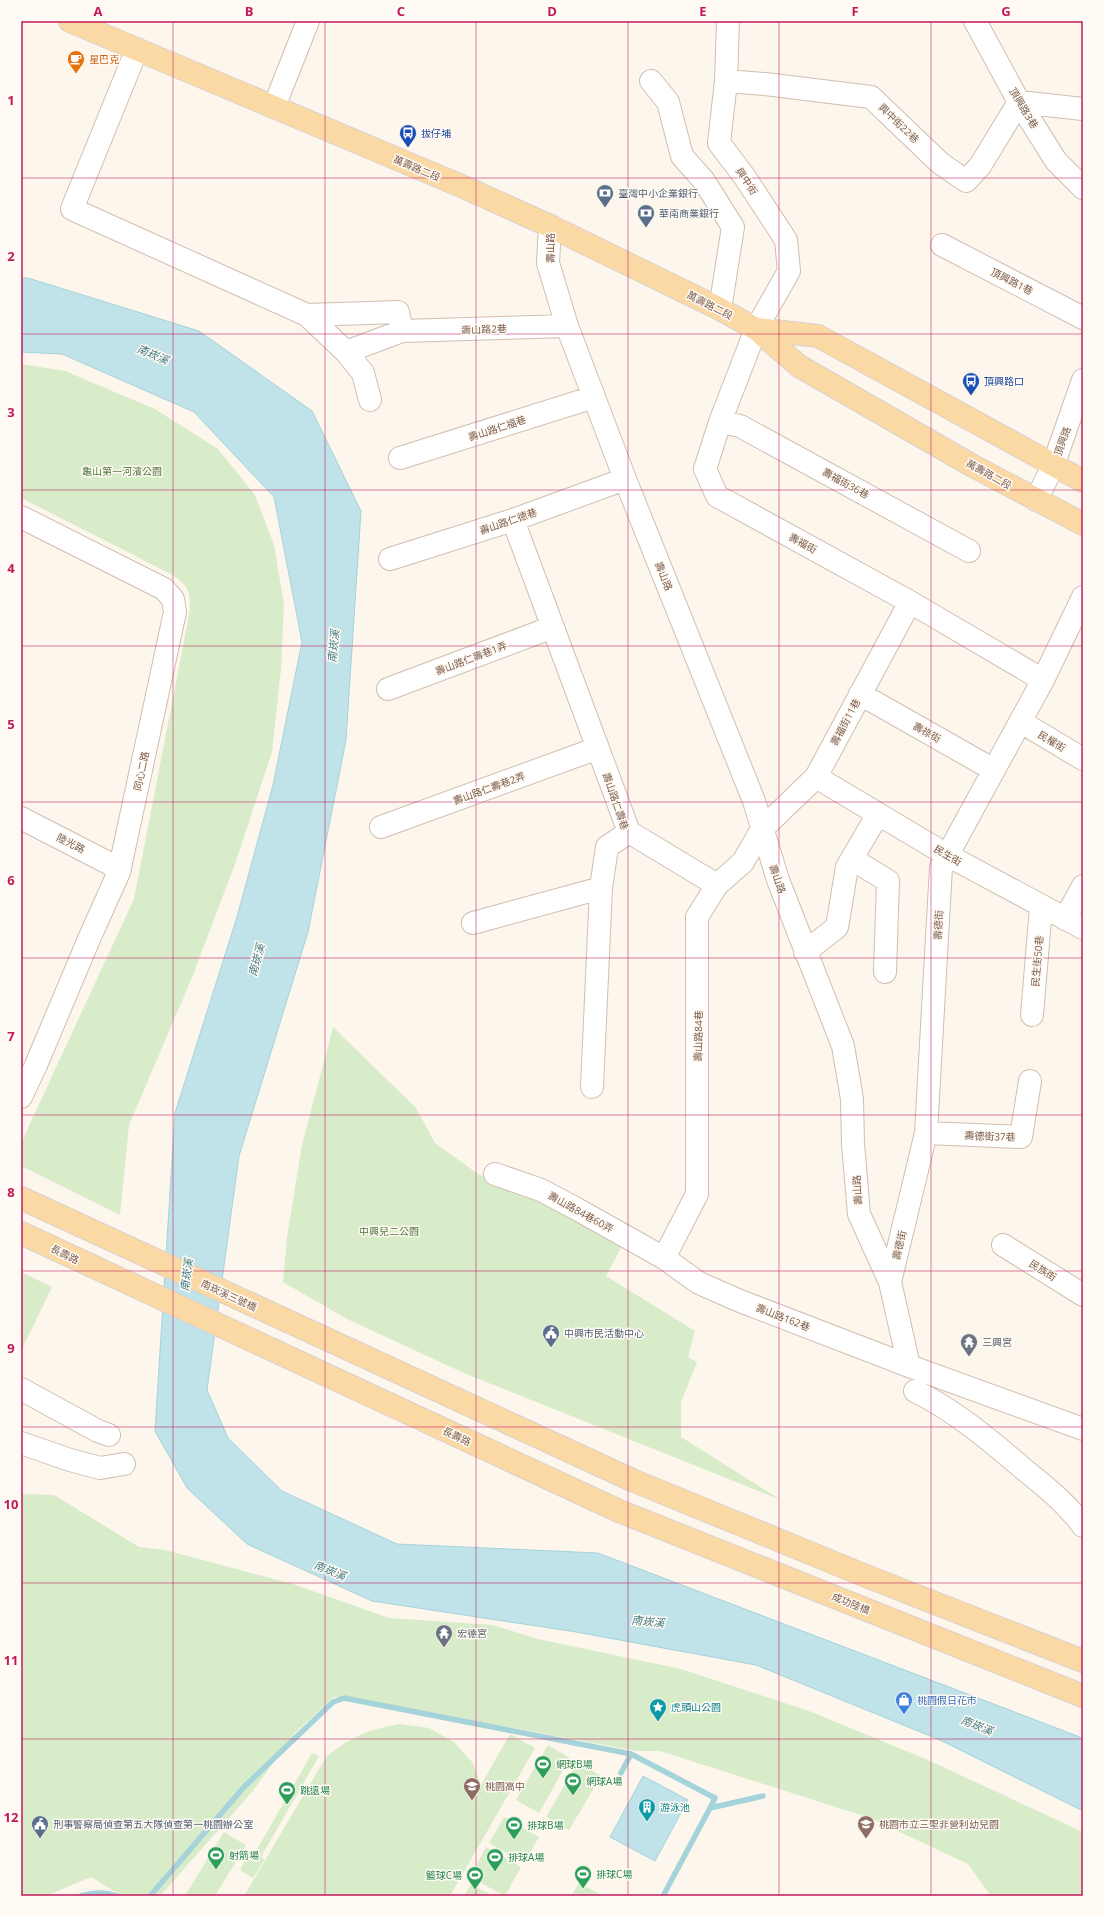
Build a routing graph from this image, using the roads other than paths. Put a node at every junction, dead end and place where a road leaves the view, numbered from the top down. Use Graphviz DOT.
graph roads {
  1 [pos="70,21"];
  2 [pos="308,21"];
  3 [pos="728,21"];
  4 [pos="975,21"];
  5 [pos="137,49"];
  6 [pos="651,81"];
  7 [pos="726,81"];
  8 [pos="1019,102"];
  9 [pos="274,107"];
  10 [pos="1083,109"];
  11 [pos="1083,188"];
  12 [pos="550,226"];
  13 [pos="942,245"];
  14 [pos="720,310"];
  15 [pos="307,315"];
  16 [pos="1083,318"];
  17 [pos="567,326"];
  18 [pos="756,329"];
  19 [pos="402,331"];
  20 [pos="346,352"];
  21 [pos="1083,380"];
  22 [pos="594,397"];
  23 [pos="370,400"];
  24 [pos="720,422"];
  25 [pos="400,458"];
  26 [pos="1053,466"];
  27 [pos="625,479"];
  28 [pos="1083,481"];
  29 [pos="1036,500"];
  30 [pos="21,517"];
  31 [pos="513,520"];
  32 [pos="1083,524"];
  33 [pos="969,551"];
  34 [pos="390,559"];
  35 [pos="1083,597"];
  36 [pos="910,602"];
  37 [pos="553,627"];
  38 [pos="1043,680"];
  39 [pos="388,689"];
  40 [pos="860,694"];
  41 [pos="1020,722"];
  42 [pos="598,748"];
  43 [pos="1083,759"];
  44 [pos="994,770"];
  45 [pos="816,777"];
  46 [pos="878,814"];
  47 [pos="21,818"];
  48 [pos="21,822"];
  49 [pos="381,827"];
  50 [pos="762,829"];
  51 [pos="629,832"];
  52 [pos="947,855"];
  53 [pos="852,859"];
  54 [pos="120,870"];
  55 [pos="717,885"];
  56 [pos="1083,886"];
  57 [pos="601,888"];
  58 [pos="1041,907"];
  59 [pos="473,923"];
  60 [pos="1074,924"];
  61 [pos="805,952"];
  62 [pos="885,972"];
  63 [pos="1032,1015"];
  64 [pos="1030,1082"];
  65 [pos="592,1087"];
  66 [pos="21,1097"];
  67 [pos="926,1133"];
  68 [pos="495,1174"];
  69 [pos="21,1198"];
  70 [pos="21,1233"];
  71 [pos="1003,1245"];
  72 [pos="664,1258"];
  73 [pos="890,1282"];
  74 [pos="1083,1294"];
  75 [pos="909,1366"];
  76 [pos="933,1374"];
  77 [pos="21,1389"];
  78 [pos="1083,1428"];
  79 [pos="108,1435"];
  80 [pos="21,1444"];
  81 [pos="124,1464"];
  82 [pos="619,1511"];
  83 [pos="1083,1526"];
  84 [pos="1083,1661"];
  85 [pos="1083,1696"];
  1 -- 5 [label="main road, 萬壽路二段"];
  2 -- 9 [label="street"];
  3 -- 7 [label="street, 興中街"];
  4 -- 8 [label="street, 頂興路3巷"];
  5 -- 9 [label="main road, 萬壽路二段"];
  5 -- 15 [label="street"];
  6 -- 14 [label="street"];
  7 -- 8 [label="street, 興中街22巷"];
  7 -- 18 [label="street, 興中街"];
  8 -- 10 [label="street"];
  8 -- 11 [label="street, 頂興路3巷"];
  9 -- 12 [label="main road, 萬壽路二段"];
  12 -- 14 [label="main road, 萬壽路二段"];
  12 -- 17 [label="street, 壽山路"];
  13 -- 16 [label="street, 頂興路1巷"];
  14 -- 18 [label="main road, 萬壽路二段"];
  15 -- 19 [label="street"];
  15 -- 20 [label="street"];
  17 -- 19 [label="street, 壽山路2巷"];
  17 -- 22 [label="street, 壽山路"];
  18 -- 24 [label="street, 壽福街"];
  18 -- 26 [label="main road, 萬壽路二段"];
  18 -- 29 [label="main road, 萬壽路二段"];
  19 -- 20 [label="street, 壽山路2巷"];
  20 -- 23 [label="street"];
  21 -- 26 [label="street, 頂興路"];
  22 -- 25 [label="street, 壽山路仁福巷"];
  22 -- 27 [label="street, 壽山路"];
  24 -- 33 [label="street, 壽福街36巷"];
  24 -- 36 [label="street, 壽福街"];
  26 -- 28 [label="main road, 萬壽路二段"];
  26 -- 29 [label="street, 頂興路"];
  27 -- 31 [label="street, 壽山路仁德巷"];
  27 -- 50 [label="street, 壽山路"];
  29 -- 32 [label="main road, 萬壽路二段"];
  30 -- 54 [label="street, 同心二路"];
  31 -- 34 [label="street, 壽山路仁德巷"];
  31 -- 37 [label="street, 壽山路仁壽巷"];
  35 -- 38 [label="street, 壽德街"];
  36 -- 38 [label="street, 壽福街"];
  36 -- 40 [label="street, 壽福街11巷"];
  37 -- 39 [label="street, 壽山路仁壽巷1弄"];
  37 -- 42 [label="street, 壽山路仁壽巷"];
  38 -- 41 [label="street, 壽德街"];
  40 -- 44 [label="street, 壽祿街"];
  40 -- 45 [label="street, 壽福街11巷"];
  41 -- 43 [label="street, 民權街"];
  41 -- 44 [label="street, 壽德街"];
  42 -- 49 [label="street, 壽山路仁壽巷2弄"];
  42 -- 51 [label="street, 壽山路仁壽巷"];
  44 -- 52 [label="street, 壽德街"];
  45 -- 46 [label="street, 民生街"];
  45 -- 50 [label="street, 壽福街11巷"];
  46 -- 52 [label="street, 民生街"];
  46 -- 53 [label="street"];
  47 -- 54 [label="street, 陸光路"];
  48 -- 54 [label="street, 陸光路"];
  50 -- 55 [label="street, 壽山路84巷"];
  50 -- 61 [label="street, 壽山路"];
  51 -- 55 [label="street"];
  51 -- 57 [label="street, 壽山路仁壽巷"];
  52 -- 58 [label="street, 民生街"];
  52 -- 67 [label="street, 壽德街"];
  53 -- 61 [label="street"];
  53 -- 62 [label="street"];
  54 -- 66 [label="street, 同心二路"];
  55 -- 72 [label="street, 壽山路84巷"];
  56 -- 60 [label="street"];
  57 -- 59 [label="street"];
  57 -- 65 [label="street, 壽山路仁壽巷"];
  58 -- 60 [label="street, 民生街"];
  58 -- 63 [label="street, 民生街50巷"];
  61 -- 73 [label="street, 壽山路"];
  64 -- 67 [label="street, 壽德街37巷"];
  67 -- 73 [label="street, 壽德街"];
  68 -- 72 [label="street, 壽山路84巷60弄"];
  69 -- 84 [label="main road, 南崁溪三號橋"];
  70 -- 82 [label="main road, 長壽路"];
  71 -- 74 [label="street, 民族街"];
  72 -- 75 [label="street, 壽山路162巷"];
  73 -- 75 [label="street, 壽山路"];
  75 -- 76 [label="street"];
  76 -- 78 [label="street"];
  76 -- 83 [label="street"];
  77 -- 79 [label="street"];
  80 -- 81 [label="street"];
  82 -- 85 [label="main road, 成功陸橋"];
}
